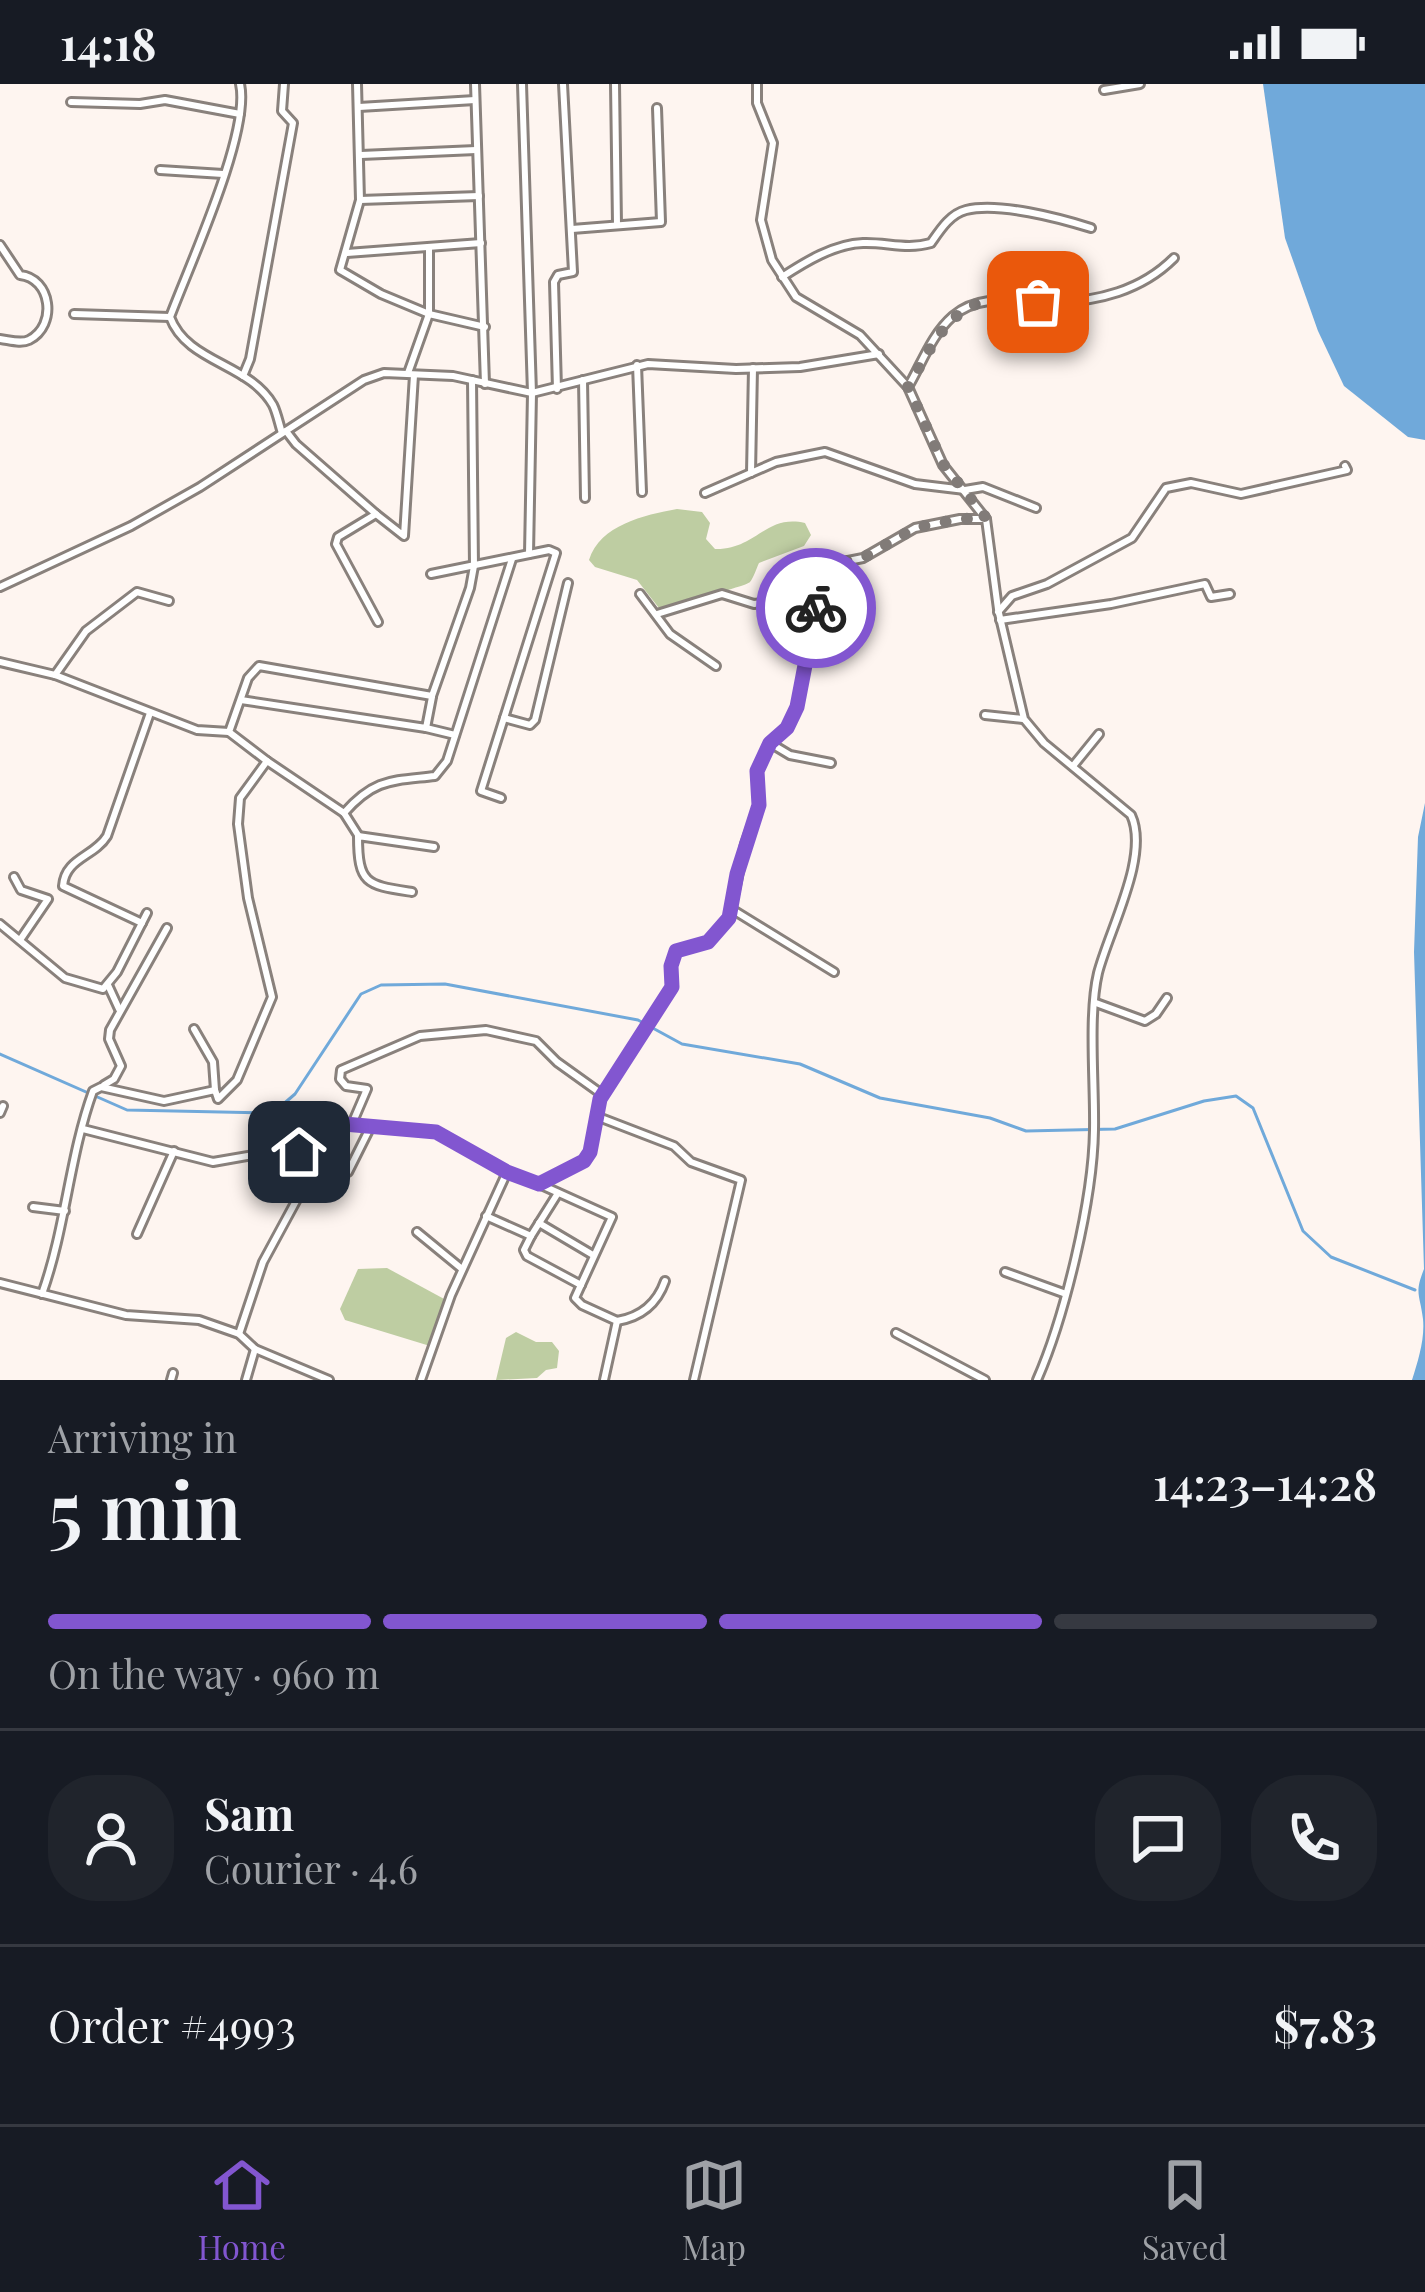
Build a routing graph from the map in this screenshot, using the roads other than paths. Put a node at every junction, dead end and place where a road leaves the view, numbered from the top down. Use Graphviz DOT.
graph roads {
  1 [pos="240,84"];
  2 [pos="284,84"];
  3 [pos="357,84"];
  4 [pos="475,84"];
  5 [pos="522,84"];
  6 [pos="563,84"];
  7 [pos="615,84"];
  8 [pos="757,84"];
  9 [pos="1140,84"];
  10 [pos="1105,91"];
  11 [pos="476,100"];
  12 [pos="71,102"];
  13 [pos="359,107"];
  14 [pos="657,108"];
  15 [pos="240,114"];
  16 [pos="476,150"];
  17 [pos="361,155"];
  18 [pos="160,170"];
  19 [pos="223,174"];
  20 [pos="479,196"];
  21 [pos="360,200"];
  22 [pos="617,225"];
  23 [pos="1091,228"];
  24 [pos="572,229"];
  25 [pos="481,243"];
  26 [pos="0,245"];
  27 [pos="429,247"];
  28 [pos="347,253"];
  29 [pos="1174,259"];
  30 [pos="782,278"];
  31 [pos="74,314"];
  32 [pos="429,314"];
  33 [pos="170,317"];
  34 [pos="484,327"];
  35 [pos="0,339"];
  36 [pos="879,354"];
  37 [pos="637,365"];
  38 [pos="753,368"];
  39 [pos="411,373"];
  40 [pos="243,376"];
  41 [pos="472,380"];
  42 [pos="584,380"];
  43 [pos="484,383"];
  44 [pos="908,387"];
  45 [pos="557,389"];
  46 [pos="532,393"];
  47 [pos="284,432"];
  48 [pos="1345,466"];
  49 [pos="752,473"];
  50 [pos="965,490"];
  51 [pos="642,493"];
  52 [pos="705,493"];
  53 [pos="585,498"];
  54 [pos="1036,508"];
  55 [pos="376,514"];
  56 [pos="986,518"];
  57 [pos="529,554"];
  58 [pos="512,559"];
  59 [pos="474,566"];
  60 [pos="431,574"];
  61 [pos="568,583"];
  62 [pos="0,587"];
  63 [pos="640,594"];
  64 [pos="1230,594"];
  65 [pos="816,596"];
  66 [pos="170,601"];
  67 [pos="656,614"];
  68 [pos="999,616"];
  69 [pos="378,622"];
  70 [pos="0,662"];
  71 [pos="716,667"];
  72 [pos="56,674"];
  73 [pos="433,696"];
  74 [pos="241,700"];
  75 [pos="150,713"];
  76 [pos="985,715"];
  77 [pos="504,718"];
  78 [pos="1024,719"];
  79 [pos="426,728"];
  80 [pos="229,732"];
  81 [pos="1099,734"];
  82 [pos="455,735"];
  83 [pos="770,743"];
  84 [pos="266,761"];
  85 [pos="831,763"];
  86 [pos="1073,766"];
  87 [pos="501,797"];
  88 [pos="344,813"];
  89 [pos="358,836"];
  90 [pos="434,847"];
  91 [pos="14,877"];
  92 [pos="412,892"];
  93 [pos="730,908"];
  94 [pos="147,913"];
  95 [pos="142,922"];
  96 [pos="0,925"];
  97 [pos="167,928"];
  98 [pos="20,940"];
  99 [pos="834,971"];
  100 [pos="108,985"];
  101 [pos="1167,998"];
  102 [pos="1096,1004"];
  103 [pos="120,1012"];
  104 [pos="194,1029"];
  105 [pos="214,1090"];
  106 [pos="95,1092"];
  107 [pos="603,1095"];
  108 [pos="596,1116"];
  109 [pos="352,1124"];
  110 [pos="371,1126"];
  111 [pos="82,1129"];
  112 [pos="174,1151"];
  113 [pos="321,1154"];
  114 [pos="348,1172"];
  115 [pos="507,1172"];
  116 [pos="539,1184"];
  117 [pos="558,1192"];
  118 [pos="33,1207"];
  119 [pos="67,1211"];
  120 [pos="486,1216"];
  121 [pos="539,1222"];
  122 [pos="418,1232"];
  123 [pos="137,1234"];
  124 [pos="531,1235"];
  125 [pos="593,1255"];
  126 [pos="462,1270"];
  127 [pos="1004,1272"];
  128 [pos="665,1281"];
  129 [pos="0,1283"];
  130 [pos="581,1285"];
  131 [pos="42,1294"];
  132 [pos="1066,1294"];
  133 [pos="616,1321"];
  134 [pos="896,1333"];
  135 [pos="239,1334"];
  136 [pos="255,1349"];
  137 [pos="246,1380"];
  138 [pos="329,1380"];
  139 [pos="421,1380"];
  140 [pos="604,1380"];
  141 [pos="694,1380"];
  142 [pos="985,1380"];
  143 [pos="1037,1380"];
  1 -- 15 [label="street"];
  2 -- 40 [label="street"];
  3 -- 13 [label="street"];
  4 -- 11 [label="street"];
  5 -- 46 [label="street"];
  6 -- 24 [label="street"];
  7 -- 22 [label="street"];
  8 -- 30 [label="street"];
  9 -- 10 [label="street"];
  11 -- 13 [label="street"];
  11 -- 16 [label="street"];
  12 -- 15 [label="street"];
  13 -- 17 [label="street"];
  14 -- 22 [label="street"];
  15 -- 19 [label="street"];
  16 -- 17 [label="street"];
  16 -- 20 [label="street"];
  17 -- 21 [label="street"];
  18 -- 19 [label="street"];
  19 -- 33 [label="street"];
  20 -- 21 [label="street"];
  20 -- 25 [label="street"];
  21 -- 28 [label="street"];
  22 -- 24 [label="street"];
  23 -- 30 [label="street"];
  24 -- 45 [label="street"];
  25 -- 27 [label="street"];
  25 -- 34 [label="street"];
  26 -- 35 [label="street"];
  27 -- 28 [label="street"];
  27 -- 32 [label="street"];
  28 -- 32 [label="street"];
  29 -- 44 [label="street"];
  30 -- 36 [label="street"];
  31 -- 33 [label="street"];
  32 -- 34 [label="street"];
  32 -- 39 [label="street"];
  33 -- 40 [label="street"];
  34 -- 43 [label="street"];
  36 -- 38 [label="street"];
  36 -- 44 [label="street"];
  37 -- 38 [label="street"];
  37 -- 42 [label="street"];
  37 -- 51 [label="street"];
  38 -- 49 [label="street"];
  39 -- 41 [label="street"];
  39 -- 47 [label="street"];
  39 -- 55 [label="street"];
  40 -- 47 [label="street"];
  41 -- 43 [label="street"];
  41 -- 59 [label="street"];
  42 -- 45 [label="street"];
  42 -- 53 [label="street"];
  43 -- 46 [label="street"];
  44 -- 50 [label="street"];
  45 -- 46 [label="street"];
  46 -- 57 [label="street"];
  47 -- 55 [label="street"];
  47 -- 62 [label="street"];
  48 -- 68 [label="street"];
  49 -- 50 [label="street"];
  49 -- 52 [label="street"];
  50 -- 54 [label="street"];
  50 -- 56 [label="street"];
  55 -- 69 [label="street"];
  56 -- 65 [label="street"];
  56 -- 68 [label="street"];
  57 -- 58 [label="street"];
  57 -- 77 [label="street"];
  58 -- 59 [label="street"];
  58 -- 82 [label="street"];
  59 -- 60 [label="street"];
  59 -- 73 [label="street"];
  61 -- 77 [label="street"];
  63 -- 67 [label="street"];
  64 -- 68 [label="street"];
  65 -- 67 [label="street"];
  65 -- 83 [label="street"];
  66 -- 72 [label="street"];
  67 -- 71 [label="street"];
  68 -- 78 [label="street"];
  70 -- 72 [label="street"];
  72 -- 75 [label="street"];
  73 -- 74 [label="street"];
  73 -- 79 [label="street"];
  74 -- 79 [label="street"];
  74 -- 80 [label="street"];
  75 -- 80 [label="street"];
  75 -- 95 [label="street"];
  76 -- 78 [label="street"];
  77 -- 87 [label="street"];
  78 -- 86 [label="street"];
  79 -- 82 [label="street"];
  80 -- 84 [label="street"];
  81 -- 86 [label="street"];
  82 -- 88 [label="street"];
  83 -- 85 [label="street"];
  83 -- 93 [label="street"];
  84 -- 88 [label="street"];
  84 -- 105 [label="street"];
  86 -- 102 [label="street"];
  88 -- 89 [label="street"];
  89 -- 90 [label="street"];
  89 -- 92 [label="street"];
  91 -- 98 [label="street"];
  93 -- 99 [label="street"];
  93 -- 107 [label="street"];
  94 -- 95 [label="street"];
  95 -- 100 [label="street"];
  96 -- 98 [label="street"];
  97 -- 103 [label="street"];
  98 -- 100 [label="street"];
  100 -- 103 [label="street"];
  101 -- 102 [label="street"];
  102 -- 132 [label="street"];
  103 -- 106 [label="street"];
  104 -- 105 [label="street"];
  105 -- 106 [label="street"];
  106 -- 111 [label="street"];
  107 -- 108 [label="street"];
  107 -- 109 [label="street"];
  108 -- 116 [label="street"];
  108 -- 141 [label="street"];
  109 -- 110 [label="street"];
  109 -- 113 [label="street"];
  110 -- 114 [label="street"];
  110 -- 115 [label="street"];
  111 -- 112 [label="street"];
  111 -- 119 [label="street"];
  112 -- 113 [label="street"];
  112 -- 123 [label="street"];
  113 -- 135 [label="street"];
  115 -- 116 [label="street"];
  115 -- 120 [label="street"];
  116 -- 117 [label="street"];
  117 -- 121 [label="street"];
  117 -- 125 [label="street"];
  118 -- 119 [label="street"];
  119 -- 131 [label="street"];
  120 -- 124 [label="street"];
  120 -- 126 [label="street"];
  121 -- 124 [label="street"];
  121 -- 125 [label="street"];
  122 -- 126 [label="street"];
  124 -- 130 [label="street"];
  125 -- 130 [label="street"];
  126 -- 139 [label="street"];
  127 -- 132 [label="street"];
  128 -- 133 [label="street"];
  129 -- 131 [label="street"];
  130 -- 133 [label="street"];
  131 -- 135 [label="street"];
  132 -- 143 [label="street"];
  133 -- 140 [label="street"];
  134 -- 142 [label="street"];
  135 -- 136 [label="street"];
  136 -- 137 [label="street"];
  136 -- 138 [label="street"];
}
